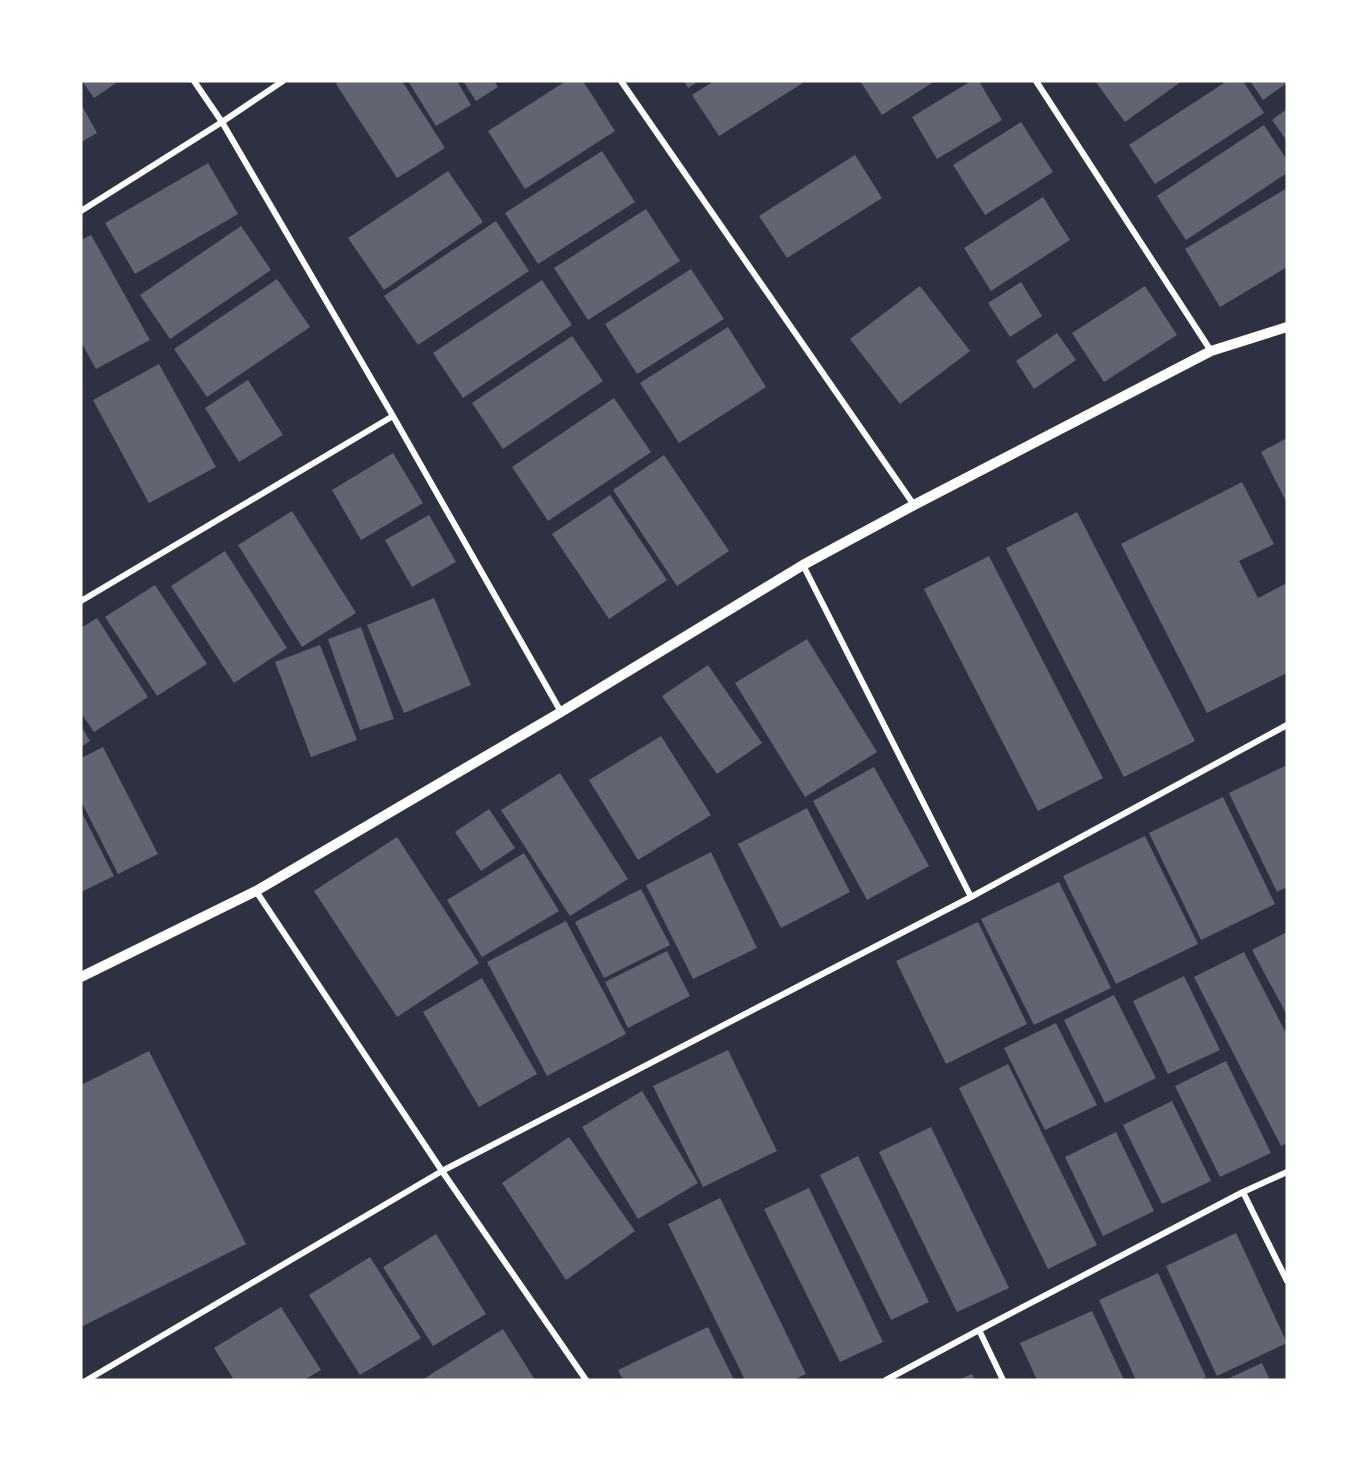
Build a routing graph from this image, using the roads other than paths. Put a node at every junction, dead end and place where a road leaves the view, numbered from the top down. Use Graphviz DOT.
graph roads {
  1 [pos="194,81"];
  2 [pos="283,81"];
  3 [pos="621,81"];
  4 [pos="1036,81"];
  5 [pos="222,122"];
  6 [pos="81,211"];
  7 [pos="1287,327"];
  8 [pos="1211,351"];
  9 [pos="393,417"];
  10 [pos="914,506"];
  11 [pos="803,565"];
  12 [pos="81,601"];
  13 [pos="561,712"];
  14 [pos="1287,725"];
  15 [pos="256,891"];
  16 [pos="971,897"];
  17 [pos="81,977"];
  18 [pos="442,1171"];
  19 [pos="1287,1172"];
  20 [pos="1243,1192"];
  21 [pos="1287,1281"];
  22 [pos="979,1330"];
  23 [pos="87,1380"];
  24 [pos="586,1380"];
  25 [pos="886,1380"];
  26 [pos="1003,1380"];
  1 -- 5 [label="street"];
  2 -- 5 [label="street"];
  3 -- 10 [label="street"];
  4 -- 8 [label="street"];
  5 -- 6 [label="street"];
  5 -- 9 [label="street"];
  7 -- 8 [label="street"];
  8 -- 10 [label="street"];
  9 -- 12 [label="street"];
  9 -- 13 [label="street"];
  10 -- 11 [label="street"];
  11 -- 13 [label="street"];
  11 -- 16 [label="street"];
  13 -- 15 [label="street"];
  14 -- 16 [label="street"];
  15 -- 17 [label="street"];
  15 -- 18 [label="street"];
  16 -- 18 [label="street"];
  18 -- 23 [label="street"];
  18 -- 24 [label="street"];
  19 -- 20 [label="street"];
  20 -- 21 [label="street"];
  20 -- 22 [label="street"];
  22 -- 25 [label="street"];
  22 -- 26 [label="street"];
}
